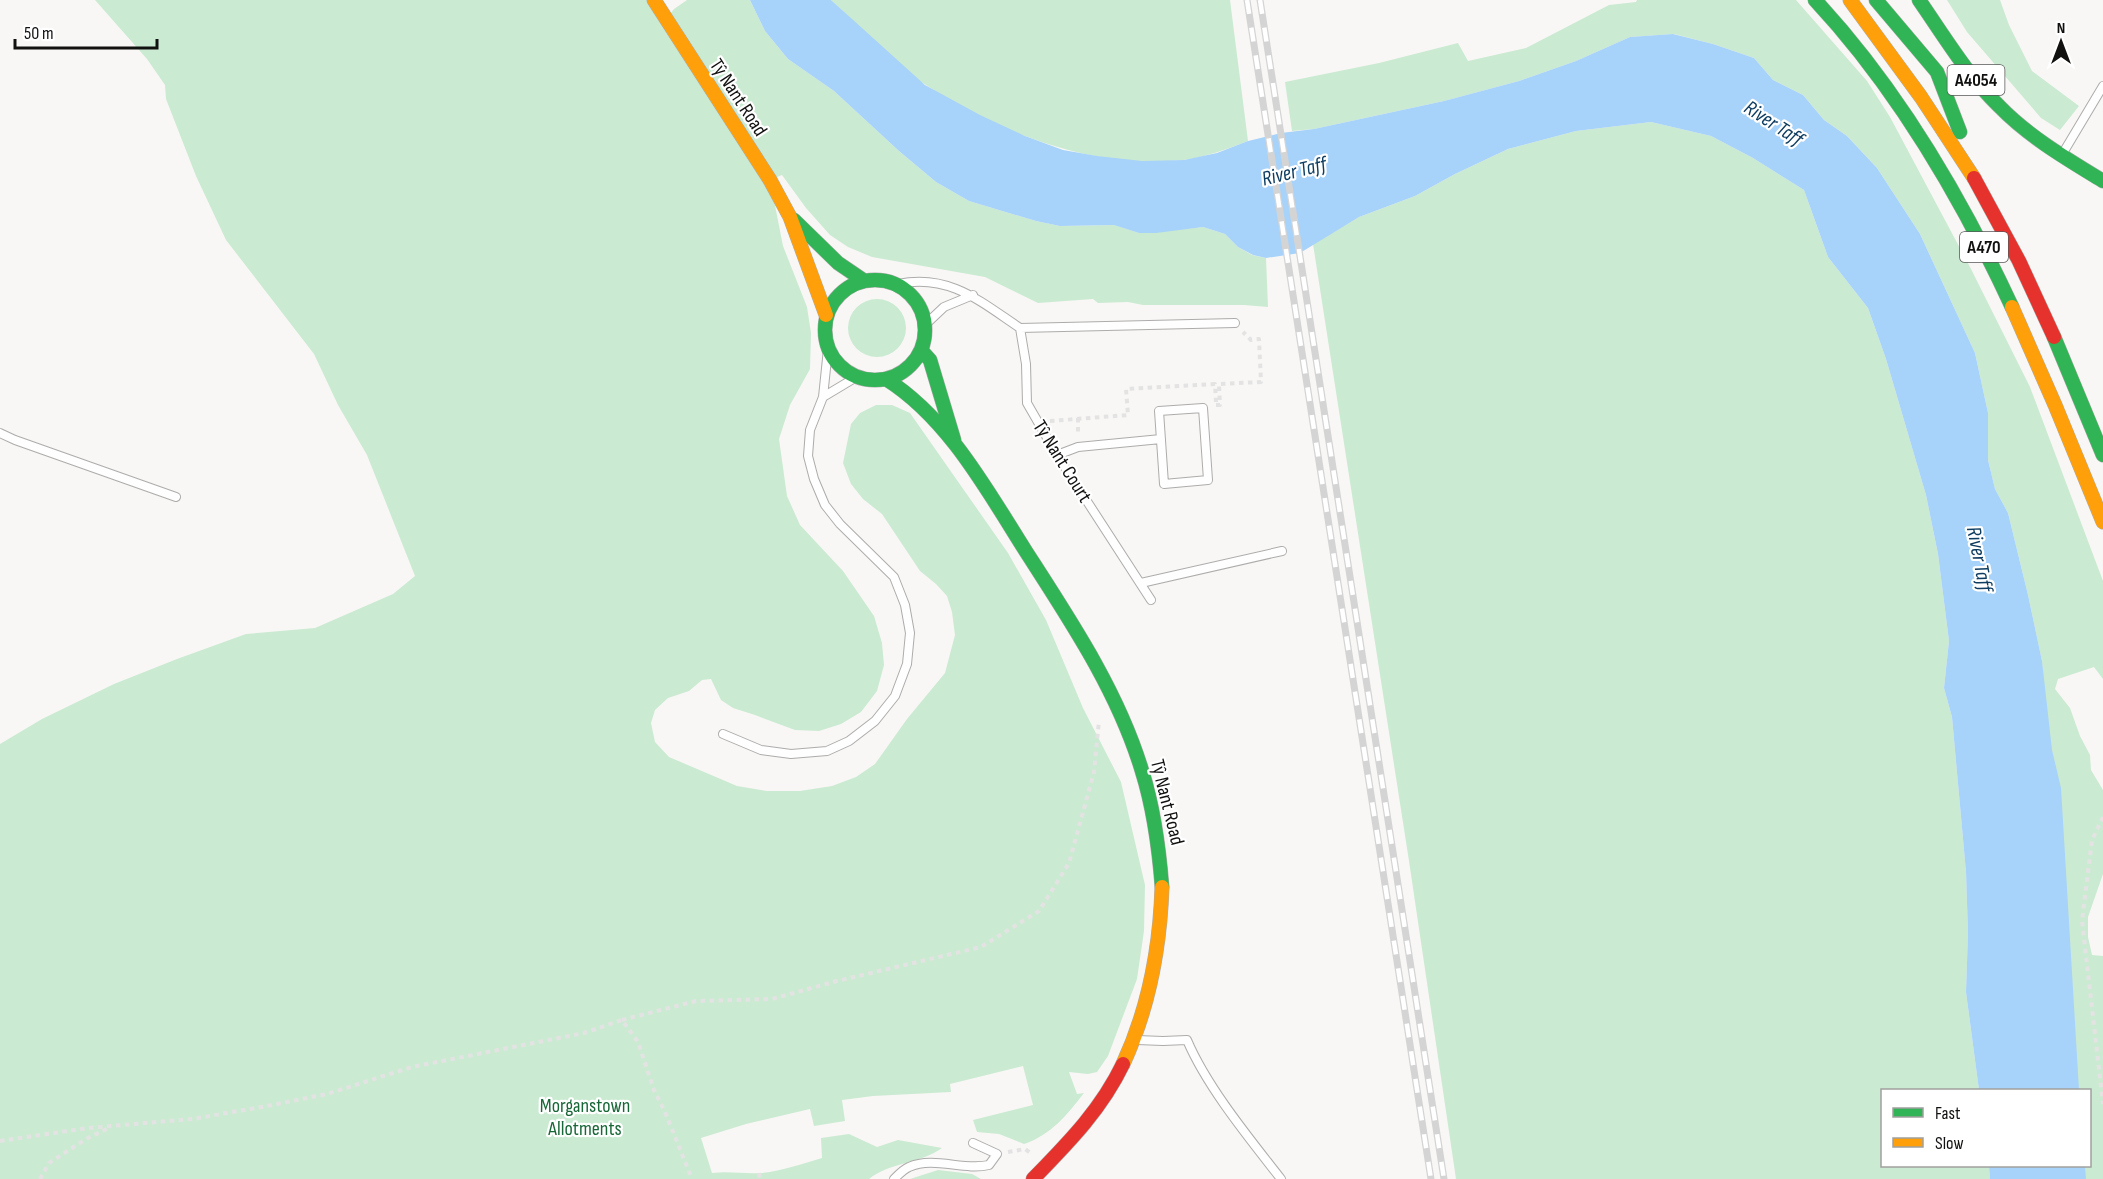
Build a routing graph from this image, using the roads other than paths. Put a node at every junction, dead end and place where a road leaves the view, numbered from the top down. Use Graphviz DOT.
graph roads {
  1 [pos="654,0"];
  2 [pos="1815,0"];
  3 [pos="1850,0"];
  4 [pos="1876,0"];
  5 [pos="1919,0"];
  6 [pos="2103,87"];
  7 [pos="2061,155"];
  8 [pos="2103,181"];
  9 [pos="1985,196"];
  10 [pos="790,217"];
  11 [pos="863,280"];
  12 [pos="898,284"];
  13 [pos="973,294"];
  14 [pos="826,315"];
  15 [pos="926,324"];
  16 [pos="1237,325"];
  17 [pos="1020,328"];
  18 [pos="828,349"];
  19 [pos="921,350"];
  20 [pos="858,376"];
  21 [pos="886,379"];
  22 [pos="823,397"];
  23 [pos="0,433"];
  24 [pos="1161,439"];
  25 [pos="956,445"];
  26 [pos="1057,455"];
  27 [pos="2103,455"];
  28 [pos="176,497"];
  29 [pos="2103,522"];
  30 [pos="1282,551"];
  31 [pos="1141,582"];
  32 [pos="1151,600"];
  33 [pos="723,734"];
  34 [pos="1134,1039"];
  35 [pos="973,1143"];
  36 [pos="894,1179"];
  37 [pos="1033,1179"];
  38 [pos="1281,1179"];
  1 -- 10 [label="main road, Tŷ Nant Road"];
  2 -- 29 [label="main road, A470"];
  3 -- 9 [label="main road, A470"];
  4 -- 9 [label="main road"];
  5 -- 7 [label="main road, A4054"];
  6 -- 7 [label="lane"];
  7 -- 8 [label="main road, A4054"];
  9 -- 27 [label="main road, A470"];
  10 -- 11 [label="main road, Tŷ Nant Road"];
  10 -- 14 [label="main road, Tŷ Nant Road"];
  11 -- 12 [label="main road, Tŷ Nant Road"];
  11 -- 14 [label="main road"];
  12 -- 13 [label="lane"];
  12 -- 15 [label="main road"];
  13 -- 15 [label="lane"];
  13 -- 17 [label="lane"];
  14 -- 18 [label="main road, Tŷ Nant Road"];
  15 -- 19 [label="main road"];
  16 -- 17 [label="lane"];
  17 -- 26 [label="lane, Tŷ Nant Court"];
  18 -- 20 [label="main road, Tŷ Nant Road"];
  18 -- 22 [label="lane"];
  19 -- 21 [label="main road"];
  19 -- 25 [label="main road, Tŷ Nant Road"];
  20 -- 21 [label="main road, Tŷ Nant Road"];
  20 -- 22 [label="lane"];
  21 -- 25 [label="main road, Tŷ Nant Road"];
  22 -- 33 [label="lane"];
  23 -- 28 [label="lane"];
  24 -- 24 [label="lane"];
  24 -- 26 [label="lane"];
  25 -- 34 [label="main road, Tŷ Nant Road"];
  26 -- 31 [label="lane, Tŷ Nant Court"];
  30 -- 31 [label="lane"];
  31 -- 32 [label="lane, Tŷ Nant Court"];
  34 -- 37 [label="main road, Tŷ Nant Road"];
  34 -- 38 [label="lane"];
  35 -- 36 [label="lane"];
}
